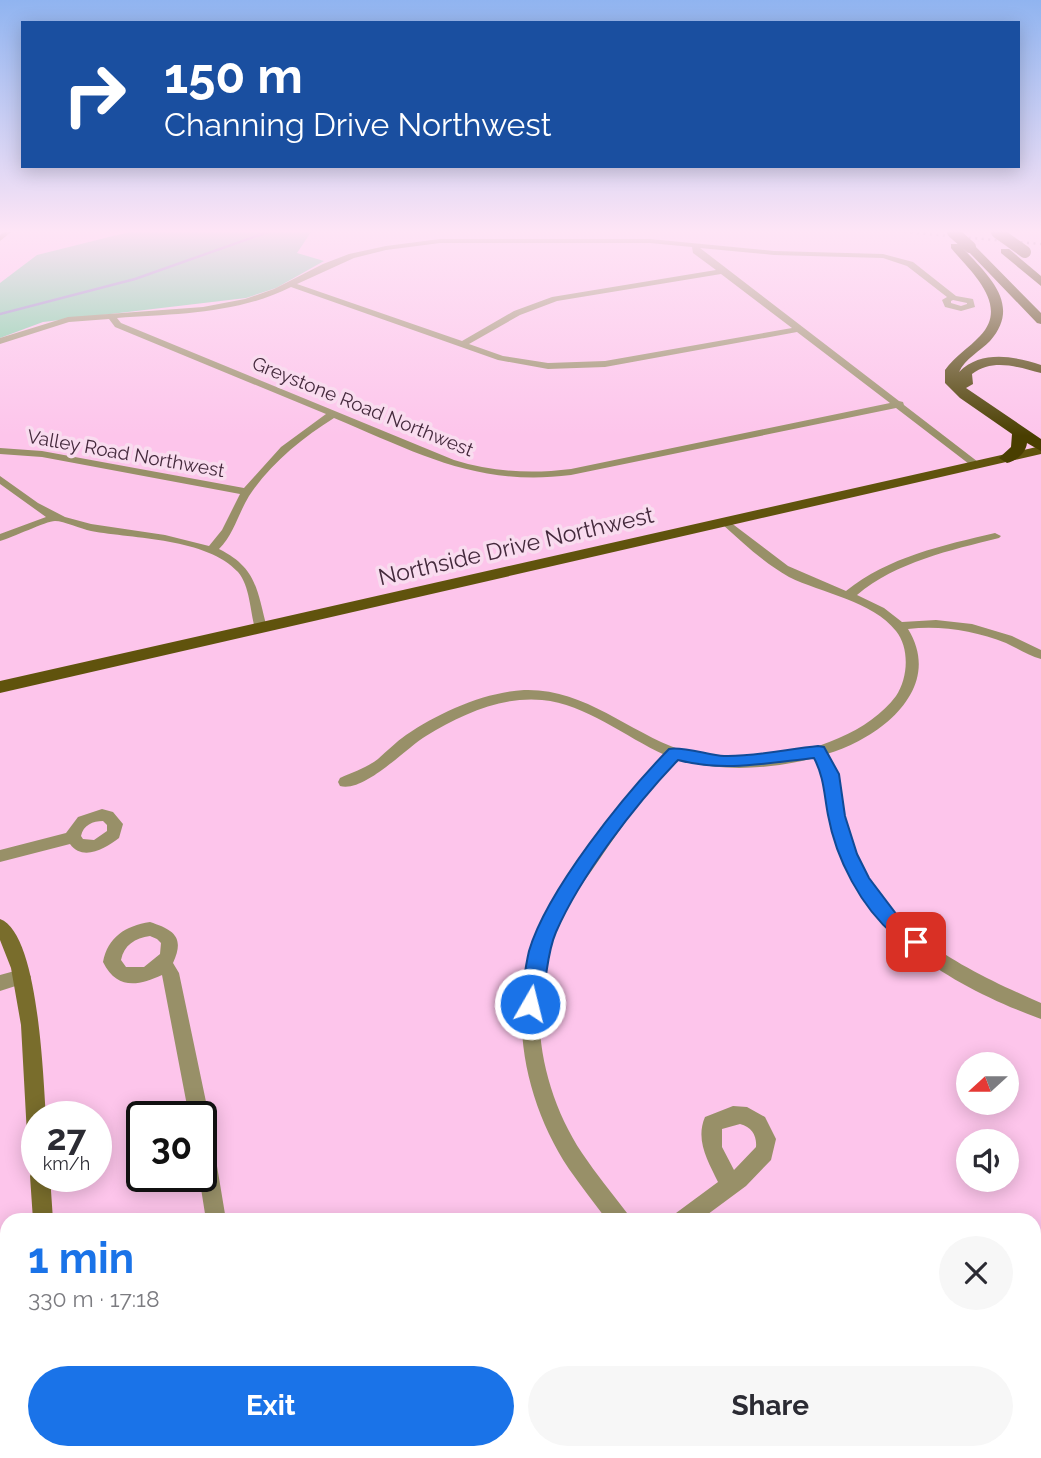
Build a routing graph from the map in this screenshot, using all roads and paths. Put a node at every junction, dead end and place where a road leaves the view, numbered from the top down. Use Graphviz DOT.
graph roads {
  1 [pos="251,300"];
  2 [pos="336,300"];
  3 [pos="552,300"];
  4 [pos="762,300"];
  5 [pos="996,300"];
  6 [pos="1022,300"];
  7 [pos="112,317"];
  8 [pos="1041,320"];
  9 [pos="800,329"];
  10 [pos="0,341"];
  11 [pos="463,344"];
  12 [pos="1041,369"];
  13 [pos="900,404"];
  14 [pos="334,414"];
  15 [pos="1018,427"];
  16 [pos="1041,429"];
  17 [pos="1041,439"];
  18 [pos="1041,448"];
  19 [pos="0,451"];
  20 [pos="1007,458"];
  21 [pos="977,465"];
  22 [pos="0,479"];
  23 [pos="246,492"];
  24 [pos="55,517"];
  25 [pos="726,522"];
  26 [pos="995,536"];
  27 [pos="0,538"];
  28 [pos="212,549"];
  29 [pos="847,597"];
  30 [pos="899,626"];
  31 [pos="261,628"];
  32 [pos="1041,654"];
  33 [pos="0,687"];
  34 [pos="818,751"];
  35 [pos="675,753"];
  36 [pos="345,782"];
  37 [pos="73,837"];
  38 [pos="0,856"];
  39 [pos="0,926"];
  40 [pos="164,964"];
  41 [pos="22,977"];
  42 [pos="0,984"];
  43 [pos="1041,1011"];
  44 [pos="34,1101"];
  45 [pos="196,1101"];
  46 [pos="730,1184"];
  47 [pos="41,1192"];
  48 [pos="211,1192"];
  49 [pos="43,1213"];
  50 [pos="215,1213"];
  51 [pos="615,1213"];
  52 [pos="693,1213"];
  1 -- 7 [label="street"];
  2 -- 11 [label="street"];
  3 -- 11 [label="street"];
  4 -- 9 [label="street"];
  5 -- 15 [label="highway"];
  6 -- 8 [label="highway, bridge"];
  7 -- 10 [label="street"];
  7 -- 14 [label="street, Greystone Road Northwest"];
  9 -- 11 [label="street"];
  9 -- 13 [label="street"];
  12 -- 15 [label="highway"];
  13 -- 14 [label="street, Greystone Road Northwest"];
  13 -- 21 [label="street"];
  14 -- 23 [label="street"];
  15 -- 16 [label="highway"];
  15 -- 17 [label="highway"];
  15 -- 18 [label="highway"];
  15 -- 20 [label="highway"];
  18 -- 20 [label="main road, Northside Drive Northwest"];
  19 -- 23 [label="street, Valley Road Northwest"];
  20 -- 21 [label="main road, Northside Drive Northwest"];
  21 -- 25 [label="main road, Northside Drive Northwest"];
  22 -- 24 [label="street"];
  23 -- 28 [label="street"];
  24 -- 27 [label="street"];
  24 -- 28 [label="street"];
  25 -- 29 [label="street"];
  25 -- 31 [label="main road, Northside Drive Northwest"];
  26 -- 29 [label="street"];
  28 -- 31 [label="street"];
  29 -- 30 [label="street"];
  30 -- 32 [label="street"];
  30 -- 34 [label="street"];
  31 -- 33 [label="main road, Northside Drive Northwest"];
  34 -- 35 [label="street"];
  34 -- 43 [label="street"];
  35 -- 36 [label="street"];
  35 -- 51 [label="street"];
  37 -- 38 [label="street"];
  39 -- 41 [label="street"];
  40 -- 45 [label="street"];
  41 -- 42 [label="street"];
  41 -- 44 [label="street"];
  46 -- 52 [label="street"];
  47 -- 49 [label="street"];
  48 -- 50 [label="street"];
}
